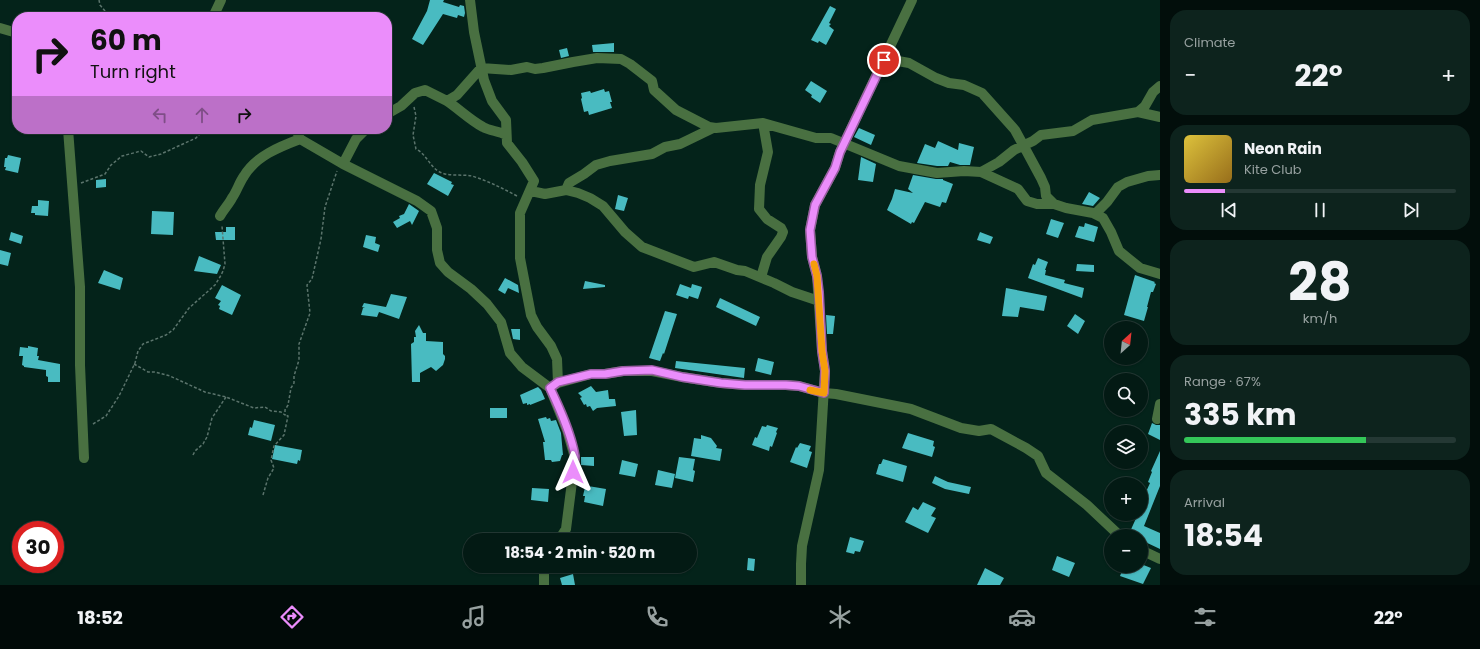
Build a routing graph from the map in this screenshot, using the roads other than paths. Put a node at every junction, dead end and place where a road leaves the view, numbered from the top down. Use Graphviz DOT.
graph roads {
  1 [pos="221,0"];
  2 [pos="470,0"];
  3 [pos="912,0"];
  4 [pos="215,12"];
  5 [pos="0,28"];
  6 [pos="12,32"];
  7 [pos="884,60"];
  8 [pos="482,68"];
  9 [pos="1160,86"];
  10 [pos="447,100"];
  11 [pos="392,111"];
  12 [pos="1138,112"];
  13 [pos="1160,117"];
  14 [pos="763,123"];
  15 [pos="713,128"];
  16 [pos="68,134"];
  17 [pos="298,134"];
  18 [pos="361,134"];
  19 [pos="506,135"];
  20 [pos="300,139"];
  21 [pos="844,144"];
  22 [pos="1024,146"];
  23 [pos="342,163"];
  24 [pos="981,172"];
  25 [pos="1160,175"];
  26 [pos="566,190"];
  27 [pos="531,191"];
  28 [pos="1054,204"];
  29 [pos="1095,214"];
  30 [pos="220,216"];
  31 [pos="1160,274"];
  32 [pos="760,277"];
  33 [pos="819,302"];
  34 [pos="558,366"];
  35 [pos="570,380"];
  36 [pos="554,385"];
  37 [pos="824,393"];
  38 [pos="1160,404"];
  39 [pos="1157,419"];
  40 [pos="84,458"];
  41 [pos="1113,529"];
  42 [pos="563,533"];
  43 [pos="1148,553"];
  44 [pos="1160,559"];
  45 [pos="544,573"];
  46 [pos="544,585"];
  47 [pos="801,585"];
  1 -- 4 [label="street"];
  2 -- 8 [label="street"];
  3 -- 7 [label="street"];
  5 -- 6 [label="street"];
  7 -- 21 [label="street"];
  7 -- 22 [label="street"];
  8 -- 10 [label="street"];
  8 -- 15 [label="street"];
  8 -- 19 [label="street"];
  9 -- 12 [label="street"];
  10 -- 11 [label="street"];
  10 -- 19 [label="street"];
  12 -- 13 [label="street"];
  12 -- 22 [label="street"];
  14 -- 15 [label="street"];
  14 -- 21 [label="street"];
  14 -- 32 [label="street"];
  15 -- 26 [label="street"];
  16 -- 40 [label="street"];
  17 -- 20 [label="street"];
  18 -- 23 [label="street"];
  19 -- 27 [label="street"];
  20 -- 23 [label="street"];
  20 -- 30 [label="street"];
  21 -- 24 [label="street"];
  21 -- 33 [label="street"];
  22 -- 24 [label="street"];
  22 -- 28 [label="street"];
  23 -- 36 [label="street"];
  24 -- 28 [label="street"];
  25 -- 29 [label="street"];
  26 -- 27 [label="street"];
  26 -- 32 [label="street"];
  27 -- 34 [label="street"];
  28 -- 29 [label="street"];
  29 -- 31 [label="street"];
  32 -- 33 [label="street"];
  33 -- 37 [label="street"];
  34 -- 35 [label="street"];
  34 -- 36 [label="street"];
  35 -- 36 [label="street"];
  35 -- 37 [label="street"];
  36 -- 42 [label="street"];
  37 -- 41 [label="street"];
  37 -- 47 [label="street"];
  38 -- 39 [label="street"];
  43 -- 44 [label="street"];
  45 -- 46 [label="street"];
}
